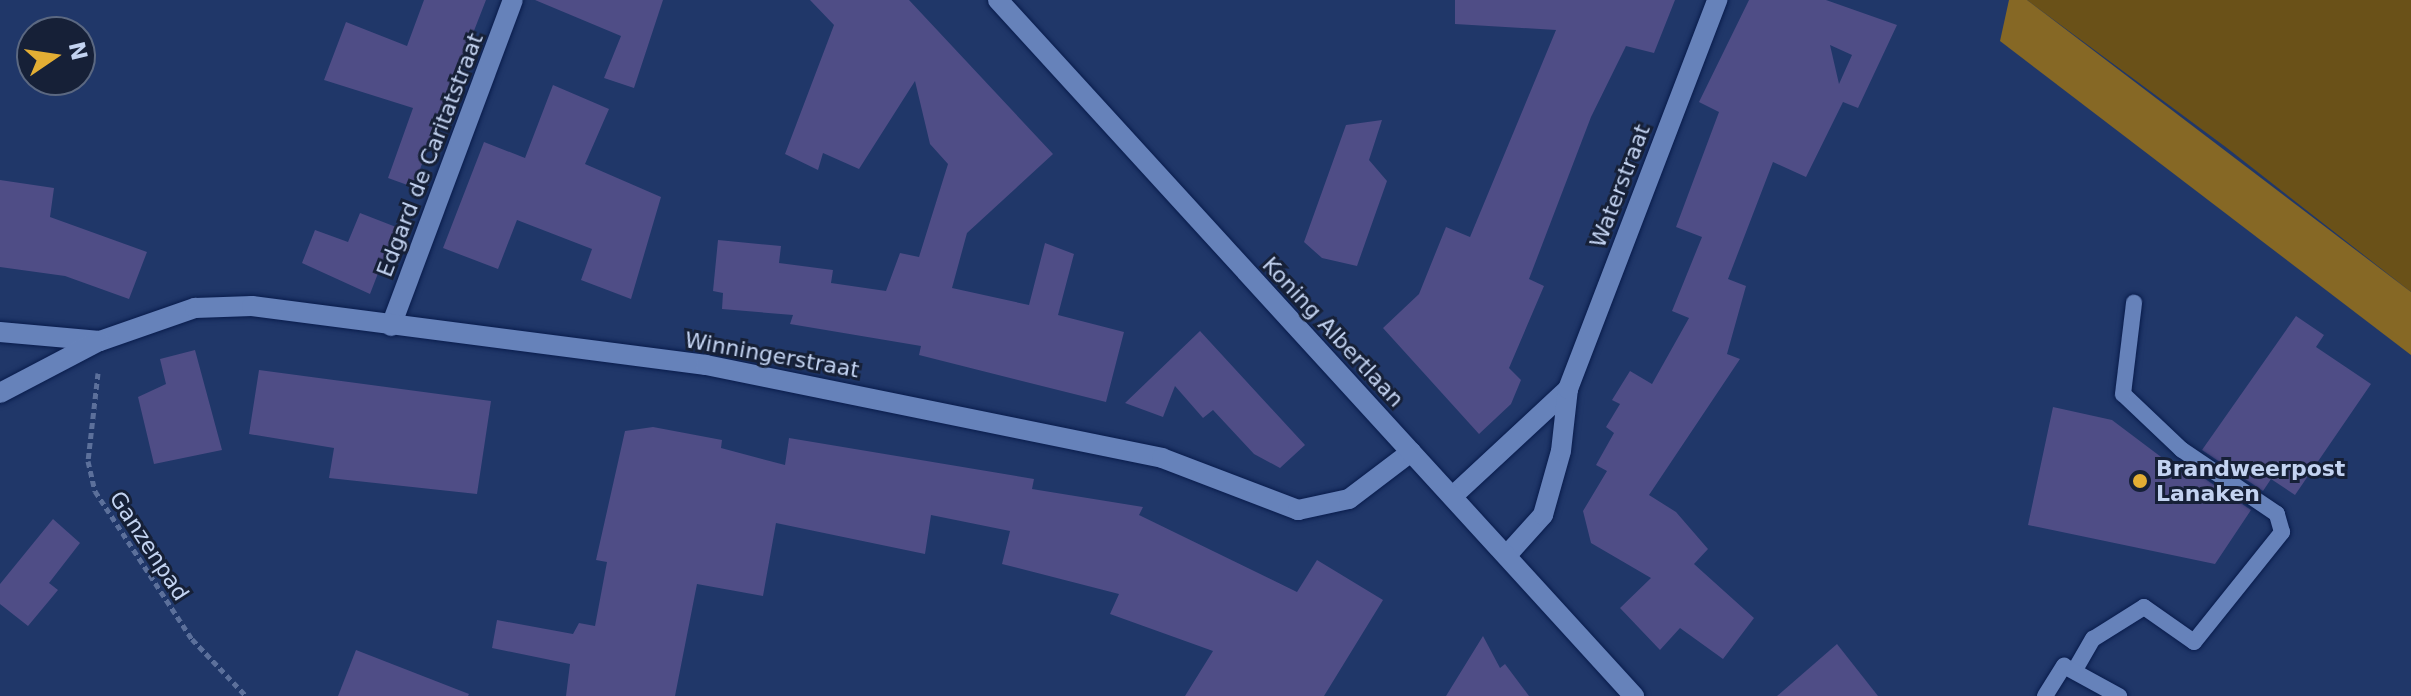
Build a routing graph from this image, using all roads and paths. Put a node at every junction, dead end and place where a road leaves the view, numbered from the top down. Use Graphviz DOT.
graph roads {
  1 [pos="513,0"];
  2 [pos="998,0"];
  3 [pos="1717,0"];
  4 [pos="2134,303"];
  5 [pos="391,326"];
  6 [pos="0,332"];
  7 [pos="100,341"];
  8 [pos="1568,389"];
  9 [pos="0,393"];
  10 [pos="1411,452"];
  11 [pos="1454,495"];
  12 [pos="1507,555"];
  13 [pos="2076,668"];
  14 [pos="246,696"];
  15 [pos="1634,696"];
  16 [pos="2045,696"];
  17 [pos="2119,696"];
  1 -- 5 [label="street, Edgard de Caritatstraat"];
  2 -- 10 [label="street, Koning Albertlaan"];
  3 -- 8 [label="street, Waterstraat"];
  4 -- 13 [label="lane"];
  5 -- 7 [label="street, Winningerstraat"];
  5 -- 10 [label="street, Winningerstraat"];
  6 -- 7 [label="street, Winningerstraat"];
  7 -- 9 [label="street, Winningerstraat"];
  7 -- 14 [label="path, Ganzenpad"];
  8 -- 11 [label="street, Waterstraat"];
  8 -- 12 [label="street, Waterstraat"];
  10 -- 11 [label="street, Koning Albertlaan"];
  11 -- 12 [label="street, Koning Albertlaan"];
  12 -- 15 [label="street, Koning Albertlaan"];
  13 -- 16 [label="lane"];
  13 -- 17 [label="lane"];
}
